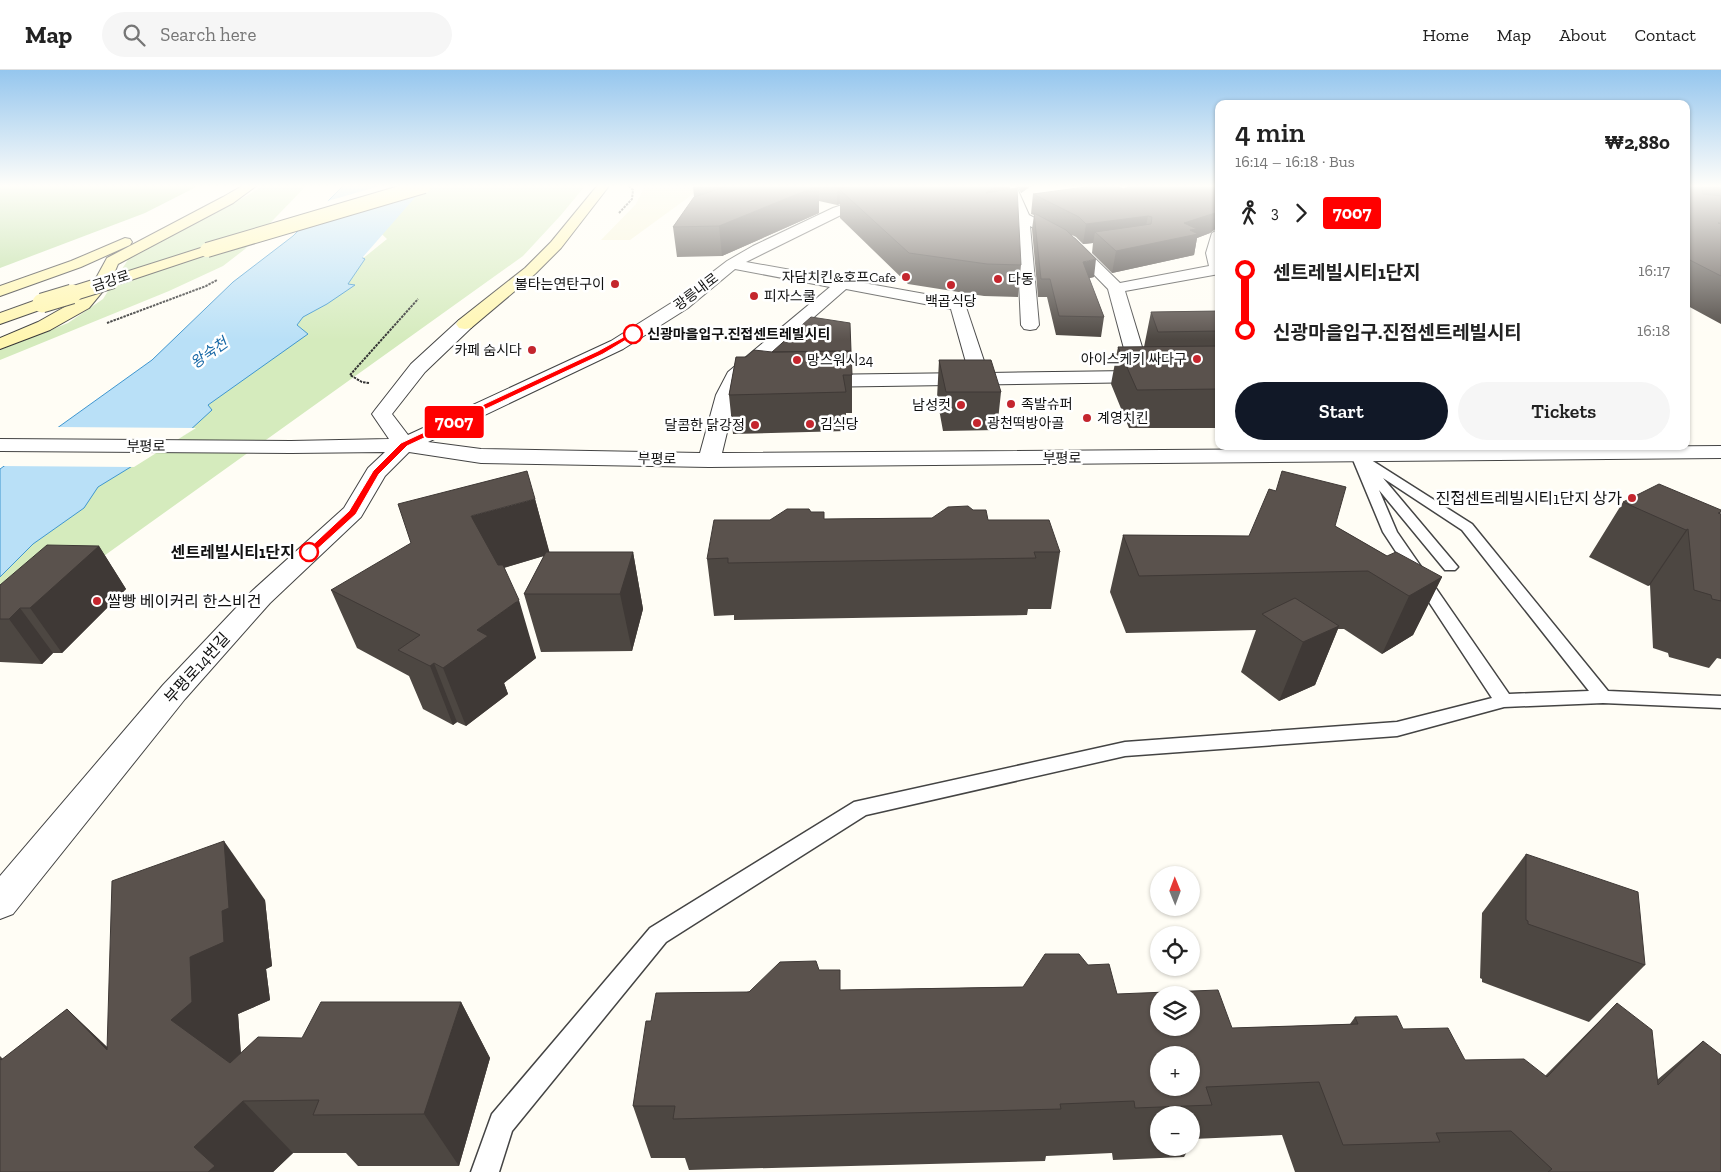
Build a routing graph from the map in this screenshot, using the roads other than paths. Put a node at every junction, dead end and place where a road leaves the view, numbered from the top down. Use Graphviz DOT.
graph roads {
  1 [pos="135,237"];
  2 [pos="158,237"];
  3 [pos="214,237"];
  4 [pos="250,237"];
  5 [pos="562,237"];
  6 [pos="782,237"];
  7 [pos="1022,237"];
  8 [pos="1062,237"];
  9 [pos="1215,246"];
  10 [pos="1215,258"];
  11 [pos="732,264"];
  12 [pos="1215,270"];
  13 [pos="113,275"];
  14 [pos="844,283"];
  15 [pos="1116,288"];
  16 [pos="0,291"];
  17 [pos="44,297"];
  18 [pos="0,307"];
  19 [pos="0,318"];
  20 [pos="465,324"];
  21 [pos="1030,325"];
  22 [pos="0,344"];
  23 [pos="1141,375"];
  24 [pos="1215,375"];
  25 [pos="980,379"];
  26 [pos="793,381"];
  27 [pos="0,445"];
  28 [pos="404,445"];
  29 [pos="1354,451"];
  30 [pos="1721,452"];
  31 [pos="709,460"];
  32 [pos="1450,567"];
  33 [pos="1603,697"];
  34 [pos="1504,701"];
  35 [pos="1721,702"];
  36 [pos="0,903"];
  37 [pos="486,1172"];
  1 -- 16 [label="main road"];
  2 -- 22 [label="main road"];
  3 -- 13 [label="main road, 금강로"];
  4 -- 13 [label="main road, 금강로, bridge"];
  5 -- 20 [label="main road"];
  6 -- 11 [label="street, 광릉내로"];
  7 -- 21 [label="street"];
  8 -- 15 [label="street"];
  9 -- 10 [label="street"];
  11 -- 14 [label="street"];
  11 -- 28 [label="street, 광릉내로"];
  12 -- 15 [label="street"];
  13 -- 17 [label="main road, 금강로, bridge"];
  14 -- 25 [label="street"];
  14 -- 31 [label="street"];
  15 -- 23 [label="street"];
  17 -- 18 [label="main road, 금강로"];
  17 -- 19 [label="main road, 금강로"];
  20 -- 28 [label="street"];
  23 -- 24 [label="street"];
  23 -- 25 [label="street"];
  25 -- 26 [label="street"];
  27 -- 28 [label="street, 부평로"];
  28 -- 31 [label="street, 부평로"];
  28 -- 36 [label="street, 부평로14번길"];
  29 -- 30 [label="street, 부평로"];
  29 -- 31 [label="street, 부평로"];
  29 -- 32 [label="lane"];
  29 -- 33 [label="lane"];
  29 -- 34 [label="lane"];
  33 -- 34 [label="lane"];
  33 -- 35 [label="lane"];
  34 -- 37 [label="lane"];
}
